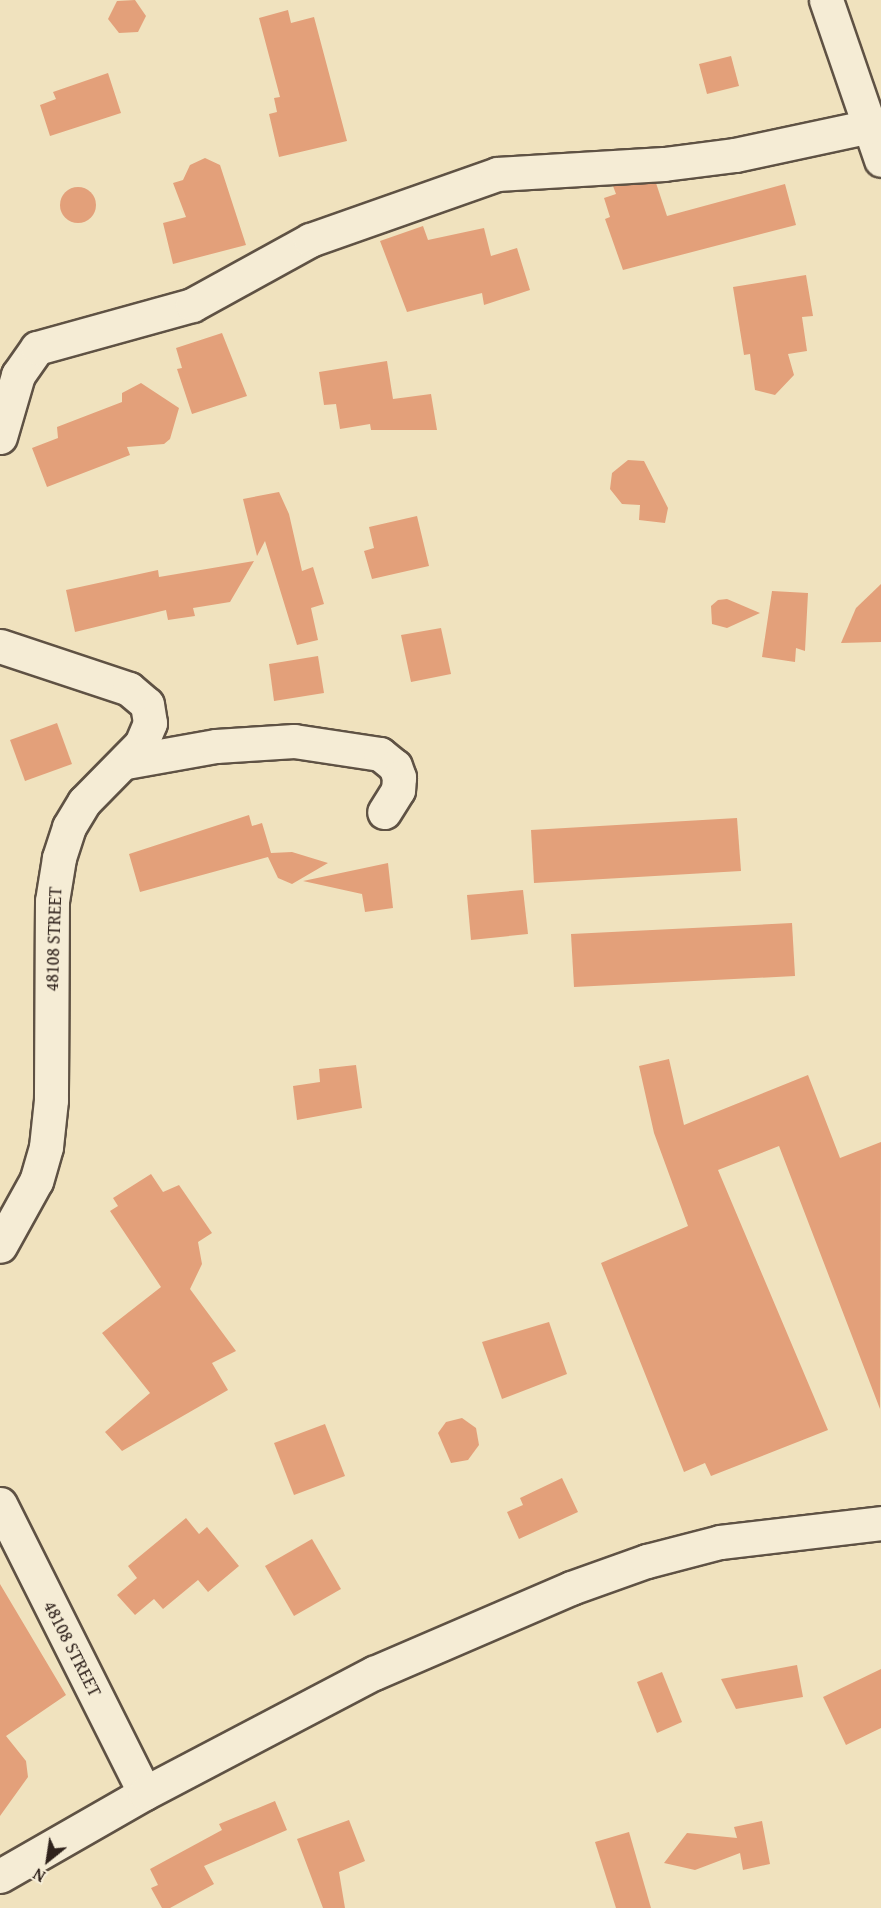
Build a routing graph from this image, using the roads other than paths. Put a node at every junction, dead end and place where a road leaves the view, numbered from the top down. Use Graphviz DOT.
graph roads {
  1 [pos="826,0"];
  2 [pos="870,126"];
  3 [pos="881,160"];
  4 [pos="0,436"];
  5 [pos="0,646"];
  6 [pos="126,762"];
  7 [pos="384,812"];
  8 [pos="0,1246"];
  9 [pos="0,1504"];
  10 [pos="881,1523"];
  11 [pos="145,1793"];
  12 [pos="0,1876"];
  1 -- 2 [label="street"];
  2 -- 3 [label="street"];
  2 -- 4 [label="street"];
  5 -- 6 [label="street, 48108 STREET"];
  6 -- 7 [label="street"];
  6 -- 8 [label="street, 48108 STREET"];
  9 -- 11 [label="street, 48108 STREET"];
  10 -- 11 [label="street"];
  11 -- 12 [label="street"];
}
